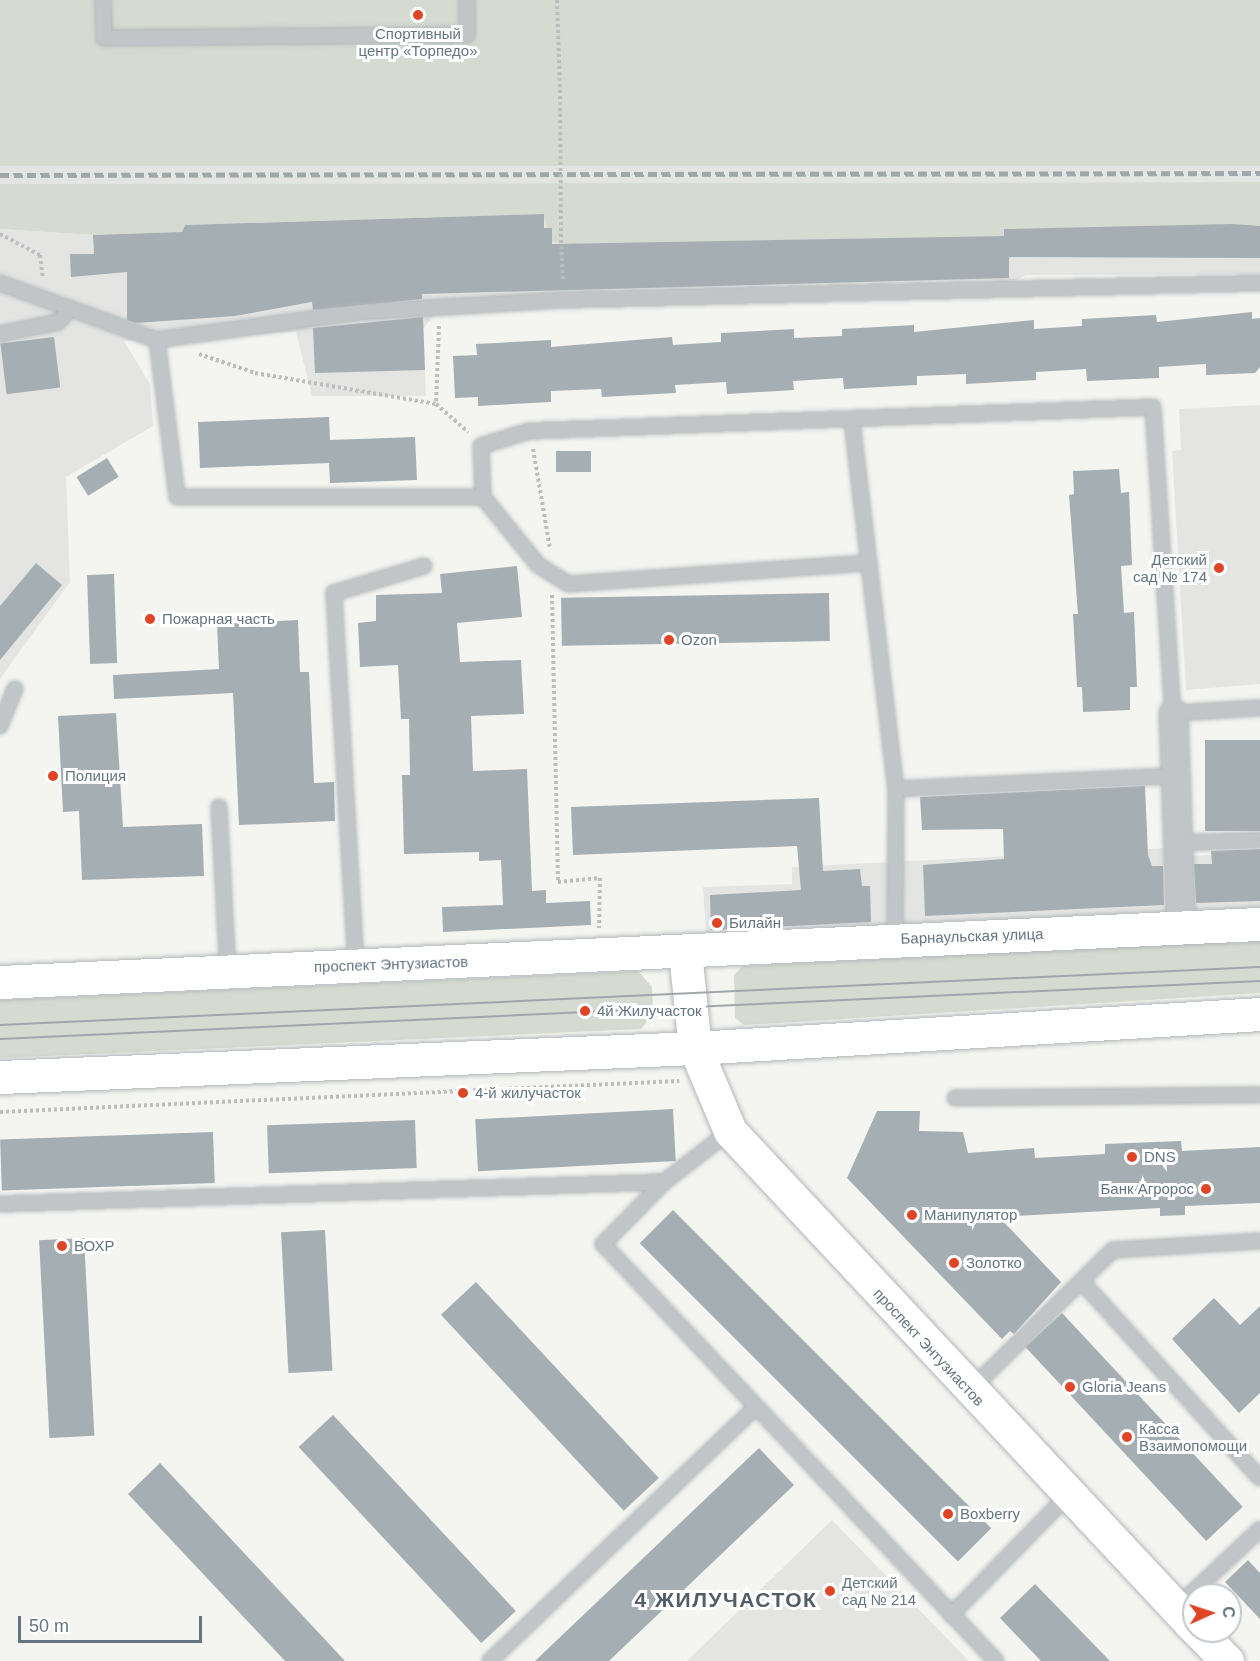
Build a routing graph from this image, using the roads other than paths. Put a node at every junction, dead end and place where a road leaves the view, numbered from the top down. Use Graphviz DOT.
graph roads {
  1 [pos="103,0"];
  2 [pos="467,0"];
  3 [pos="0,283"];
  4 [pos="1260,283"];
  5 [pos="69,310"];
  6 [pos="0,334"];
  7 [pos="157,340"];
  8 [pos="852,421"];
  9 [pos="483,497"];
  10 [pos="867,564"];
  11 [pos="424,566"];
  12 [pos="15,689"];
  13 [pos="1260,708"];
  14 [pos="1173,713"];
  15 [pos="0,726"];
  16 [pos="1175,776"];
  17 [pos="896,789"];
  18 [pos="219,807"];
  19 [pos="1260,840"];
  20 [pos="1178,843"];
  21 [pos="1260,924"];
  22 [pos="1181,928"];
  23 [pos="896,940"];
  24 [pos="685,952"];
  25 [pos="356,965"];
  26 [pos="228,972"];
  27 [pos="0,982"];
  28 [pos="1260,1014"];
  29 [pos="694,1048"];
  30 [pos="0,1077"];
  31 [pos="1260,1095"];
  32 [pos="955,1098"];
  33 [pos="730,1131"];
  34 [pos="664,1182"];
  35 [pos="0,1204"];
  36 [pos="1260,1241"];
  37 [pos="1083,1284"];
  38 [pos="970,1391"];
  39 [pos="754,1409"];
  40 [pos="1260,1478"];
  41 [pos="1067,1496"];
  42 [pos="1260,1529"];
  43 [pos="1219,1583"];
  44 [pos="951,1615"];
  45 [pos="1182,1615"];
  46 [pos="1209,1643"];
  47 [pos="490,1661"];
  48 [pos="996,1661"];
  49 [pos="1227,1661"];
  1 -- 2 [label="lane"];
  3 -- 5 [label="lane"];
  4 -- 7 [label="lane"];
  5 -- 6 [label="lane"];
  5 -- 7 [label="lane"];
  7 -- 9 [label="lane"];
  8 -- 9 [label="lane"];
  8 -- 10 [label="lane"];
  8 -- 14 [label="lane"];
  9 -- 10 [label="lane"];
  10 -- 17 [label="lane"];
  11 -- 25 [label="lane"];
  12 -- 15 [label="lane"];
  13 -- 14 [label="lane"];
  14 -- 16 [label="street"];
  16 -- 17 [label="lane"];
  16 -- 20 [label="street"];
  17 -- 23 [label="lane"];
  18 -- 26 [label="lane"];
  19 -- 20 [label="lane"];
  20 -- 22 [label="street"];
  21 -- 22 [label="main road, Барнаульская улица"];
  22 -- 23 [label="main road, Барнаульская улица"];
  23 -- 24 [label="main road, Барнаульская улица"];
  24 -- 25 [label="main road, проспект Энтузиастов"];
  24 -- 29 [label="main road, проспект Энтузиастов"];
  25 -- 26 [label="main road, проспект Энтузиастов"];
  26 -- 27 [label="main road, проспект Энтузиастов"];
  28 -- 29 [label="main road"];
  29 -- 30 [label="main road"];
  29 -- 33 [label="main road, проспект Энтузиастов"];
  31 -- 32 [label="lane"];
  33 -- 34 [label="lane"];
  33 -- 38 [label="main road, проспект Энтузиастов"];
  34 -- 35 [label="lane"];
  34 -- 39 [label="lane"];
  36 -- 37 [label="lane"];
  37 -- 38 [label="lane"];
  37 -- 40 [label="lane"];
  38 -- 41 [label="main road, проспект Энтузиастов"];
  39 -- 44 [label="lane"];
  39 -- 47 [label="lane"];
  41 -- 44 [label="lane"];
  41 -- 45 [label="main road, проспект Энтузиастов"];
  42 -- 43 [label="lane"];
  44 -- 48 [label="lane"];
  46 -- 49 [label="main road, проспект Энтузиастов"];
}
